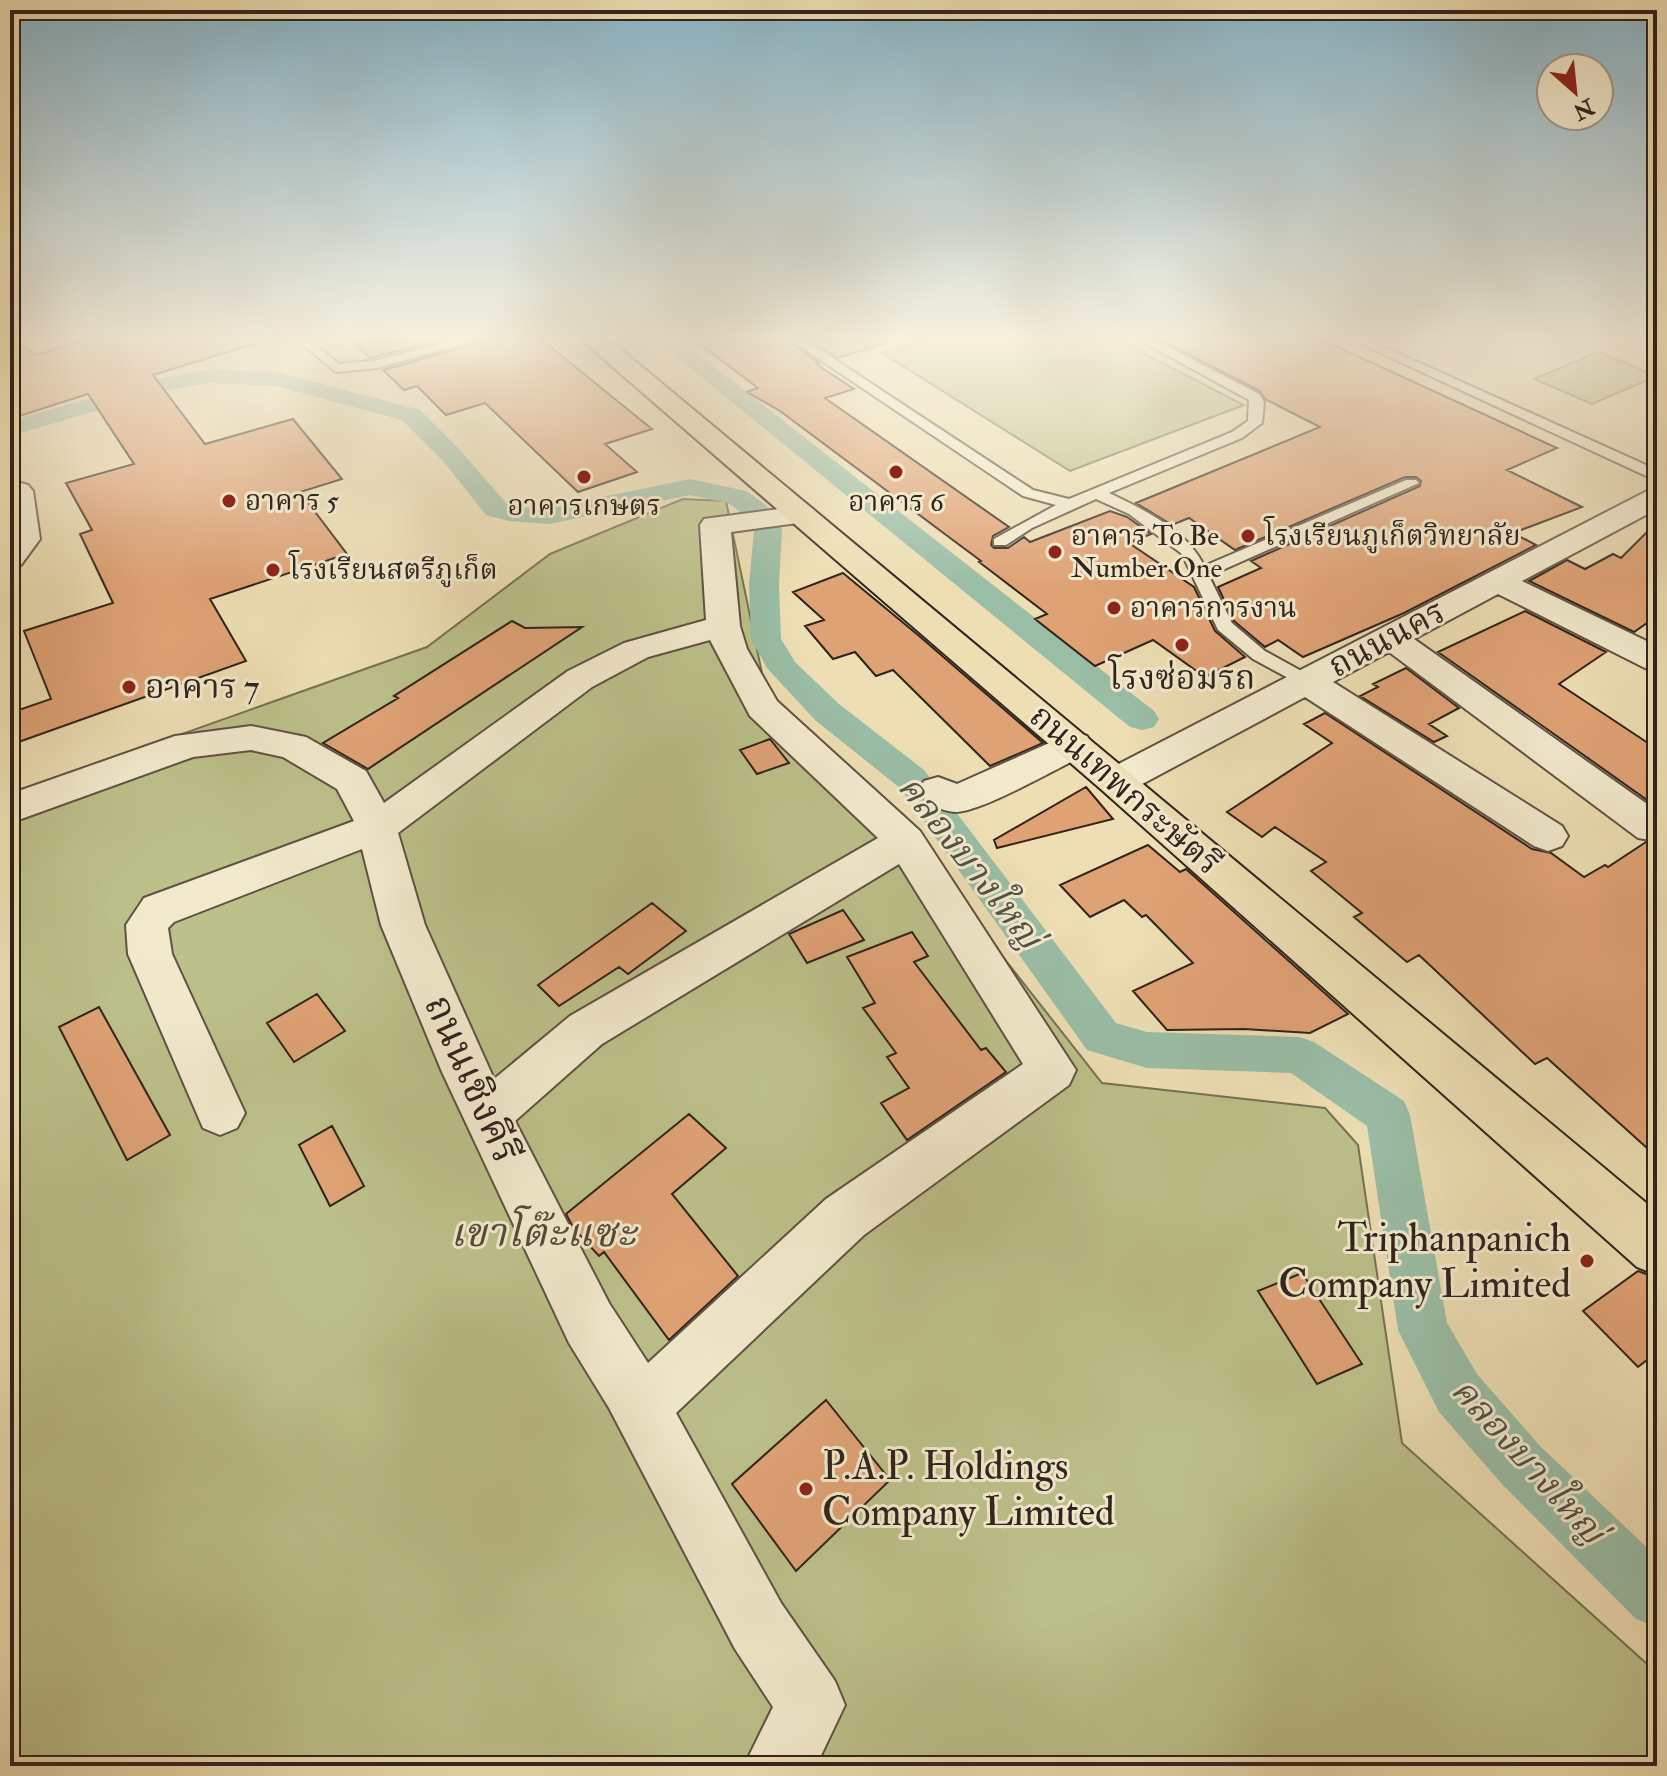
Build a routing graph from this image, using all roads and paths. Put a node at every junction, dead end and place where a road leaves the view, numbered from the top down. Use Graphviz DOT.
graph roads {
  1 [pos="685,419"];
  2 [pos="916,419"];
  3 [pos="1255,419"];
  4 [pos="1506,419"];
  5 [pos="1411,483"];
  6 [pos="10,489"];
  7 [pos="1095,493"];
  8 [pos="1654,498"];
  9 [pos="1070,504"];
  10 [pos="796,516"];
  11 [pos="1000,542"];
  12 [pos="10,558"];
  13 [pos="1200,574"];
  14 [pos="1497,581"];
  15 [pos="723,626"];
  16 [pos="1391,638"];
  17 [pos="1657,660"];
  18 [pos="1307,682"];
  19 [pos="1074,745"];
  20 [pos="1117,781"];
  21 [pos="938,791"];
  22 [pos="10,809"];
  23 [pos="894,822"];
  24 [pos="377,828"];
  25 [pos="1652,828"];
  26 [pos="1548,836"];
  27 [pos="220,1113"];
  28 [pos="486,1116"];
  29 [pos="1652,1235"];
  30 [pos="630,1387"];
  31 [pos="779,1766"];
  1 -- 10 [label="main road, ถนนเทพกระษัตรี"];
  2 -- 9 [label="lane"];
  3 -- 7 [label="lane"];
  4 -- 8 [label="lane"];
  5 -- 13 [label="lane"];
  6 -- 12 [label="street"];
  7 -- 9 [label="lane"];
  7 -- 13 [label="lane"];
  8 -- 14 [label="street, ถนนนคร"];
  9 -- 11 [label="lane"];
  10 -- 15 [label="street"];
  10 -- 19 [label="main road, ถนนเทพกระษัตรี"];
  13 -- 18 [label="lane"];
  14 -- 16 [label="street, ถนนนคร"];
  14 -- 17 [label="street"];
  15 -- 23 [label="street"];
  15 -- 24 [label="street"];
  16 -- 18 [label="street, ถนนนคร"];
  16 -- 25 [label="street"];
  18 -- 20 [label="street, ถนนนคร"];
  18 -- 26 [label="street"];
  19 -- 20 [label="main road, ถนนเทพกระษัตรี"];
  19 -- 21 [label="street"];
  20 -- 29 [label="main road, ถนนเทพกระษัตรี"];
  22 -- 24 [label="street, ถนนเชิงคีรี"];
  23 -- 28 [label="street"];
  23 -- 30 [label="street"];
  24 -- 27 [label="street"];
  24 -- 28 [label="street, ถนนเชิงคีรี"];
  28 -- 30 [label="street, ถนนเชิงคีรี"];
  30 -- 31 [label="street, ถนนเชิงคีรี"];
}
